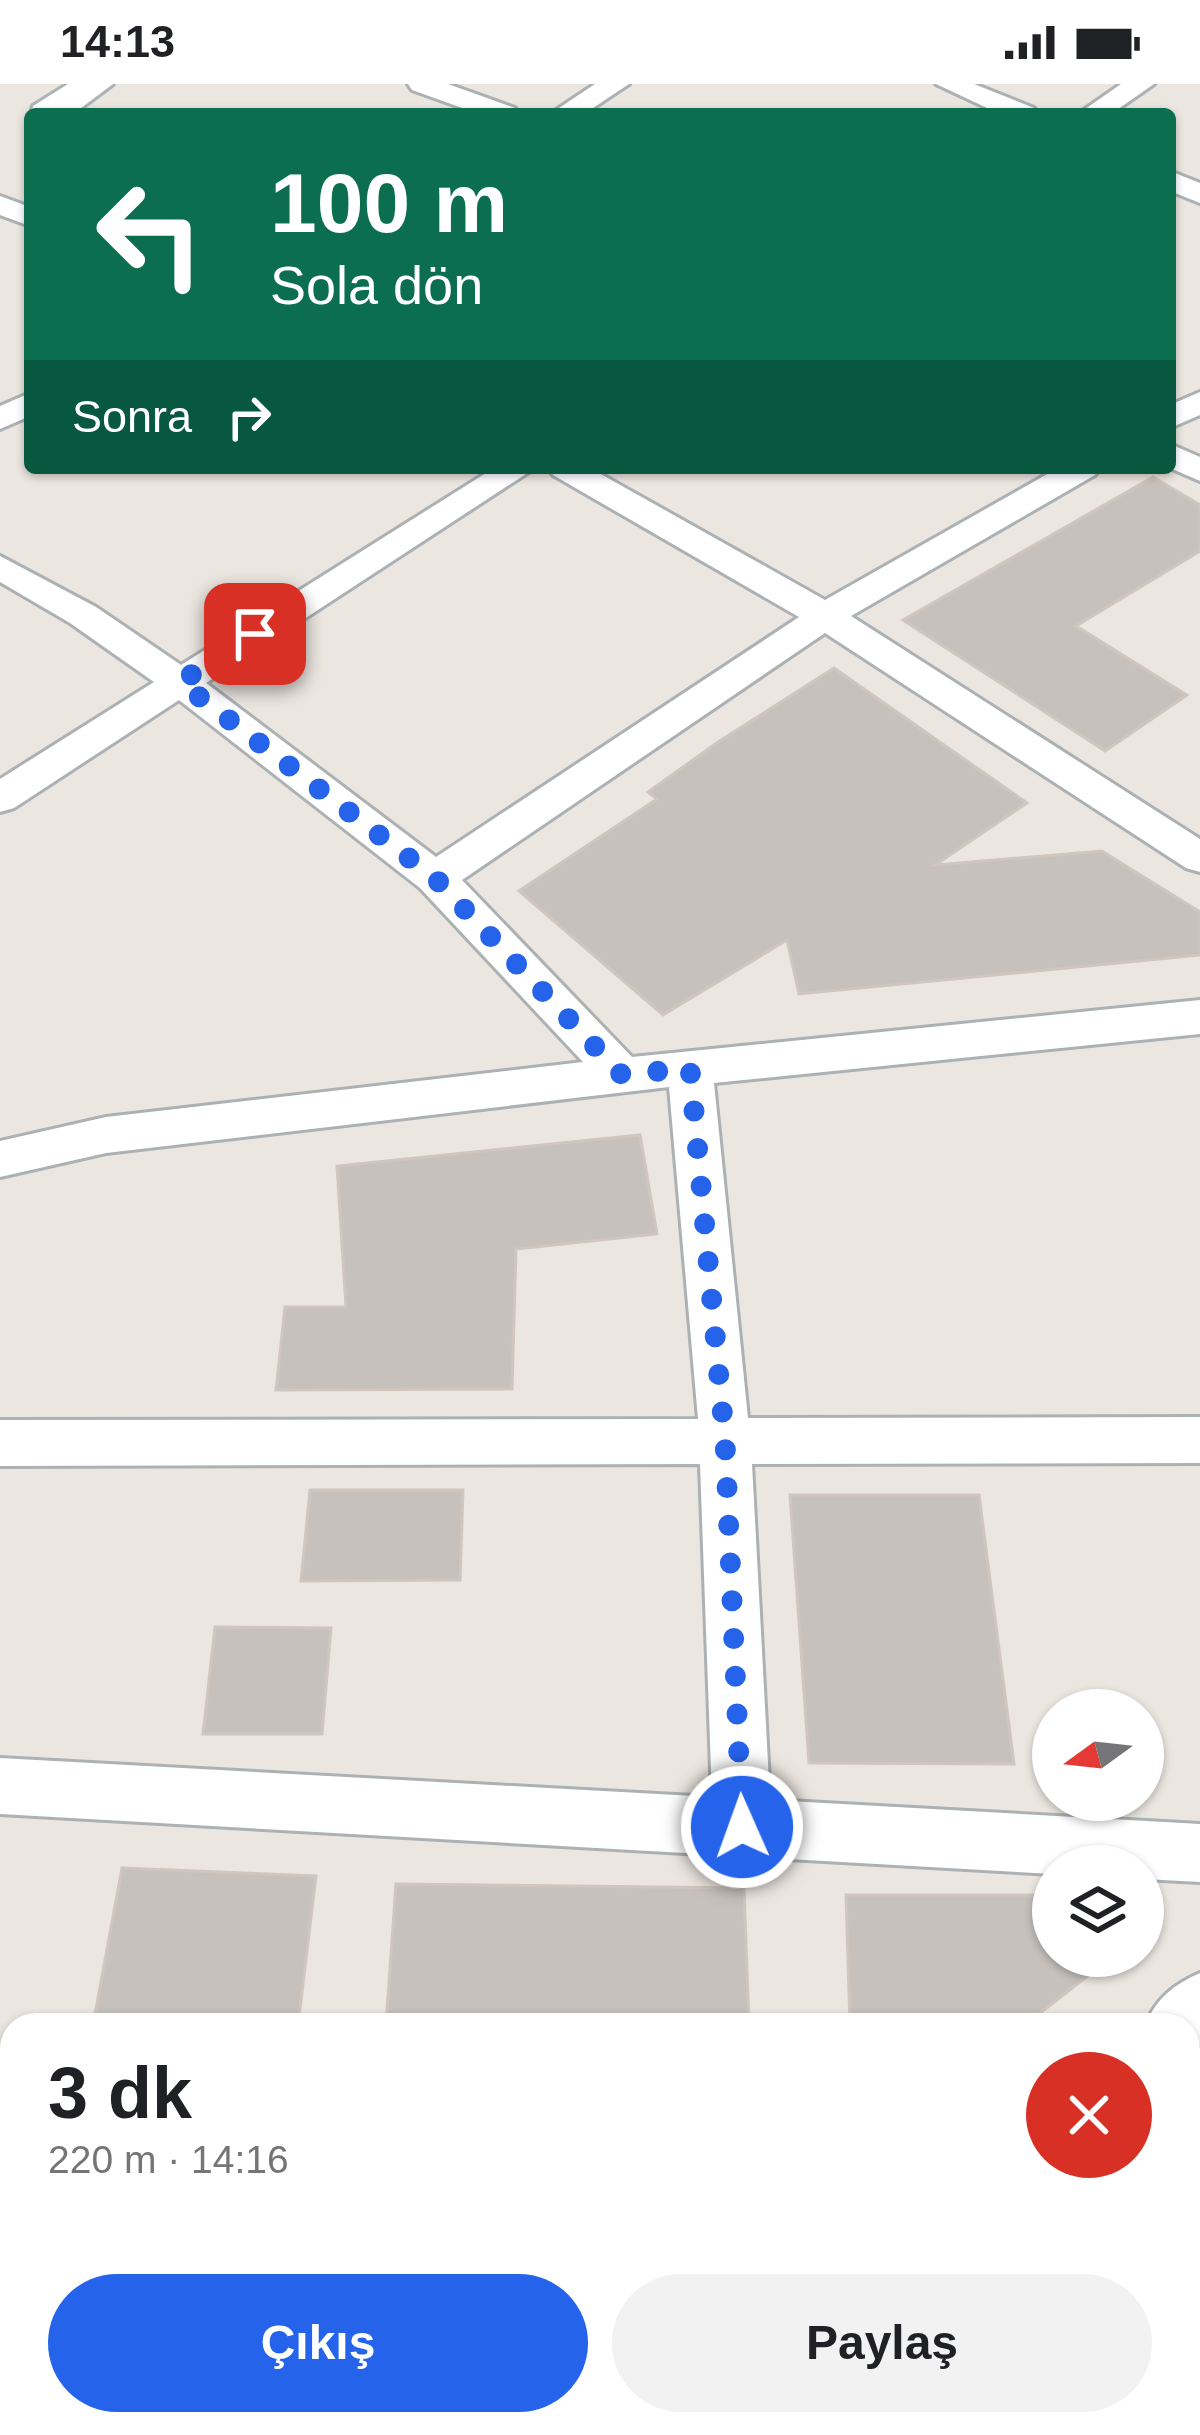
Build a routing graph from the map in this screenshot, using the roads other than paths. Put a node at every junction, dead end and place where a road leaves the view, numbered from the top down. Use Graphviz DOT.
graph roads {
  1 [pos="94,84"];
  2 [pos="422,84"];
  3 [pos="615,84"];
  4 [pos="950,84"];
  5 [pos="1140,84"];
  6 [pos="56,108"];
  7 [pos="488,108"];
  8 [pos="574,108"];
  9 [pos="1009,108"];
  10 [pos="1102,108"];
  11 [pos="509,474"];
  12 [pos="576,474"];
  13 [pos="1073,474"];
  14 [pos="0,567"];
  15 [pos="825,616"];
  16 [pos="180,682"];
  17 [pos="0,798"];
  18 [pos="1200,858"];
  19 [pos="435,878"];
  20 [pos="1200,1017"];
  21 [pos="690,1068"];
  22 [pos="622,1075"];
  23 [pos="0,1159"];
  24 [pos="1200,1440"];
  25 [pos="725,1441"];
  26 [pos="0,1443"];
  27 [pos="0,1786"];
  28 [pos="742,1827"];
  29 [pos="1200,1853"];
  1 -- 6 [label="street"];
  2 -- 7 [label="street"];
  3 -- 8 [label="street"];
  4 -- 9 [label="street"];
  5 -- 10 [label="street"];
  11 -- 16 [label="street"];
  12 -- 15 [label="street"];
  13 -- 15 [label="street"];
  14 -- 16 [label="street"];
  15 -- 18 [label="street"];
  15 -- 19 [label="street"];
  16 -- 17 [label="street"];
  16 -- 19 [label="street"];
  19 -- 22 [label="street"];
  20 -- 21 [label="street"];
  21 -- 22 [label="street"];
  21 -- 25 [label="street"];
  22 -- 23 [label="street"];
  24 -- 25 [label="street"];
  25 -- 26 [label="street"];
  25 -- 28 [label="street"];
  27 -- 28 [label="street"];
  28 -- 29 [label="street"];
}
